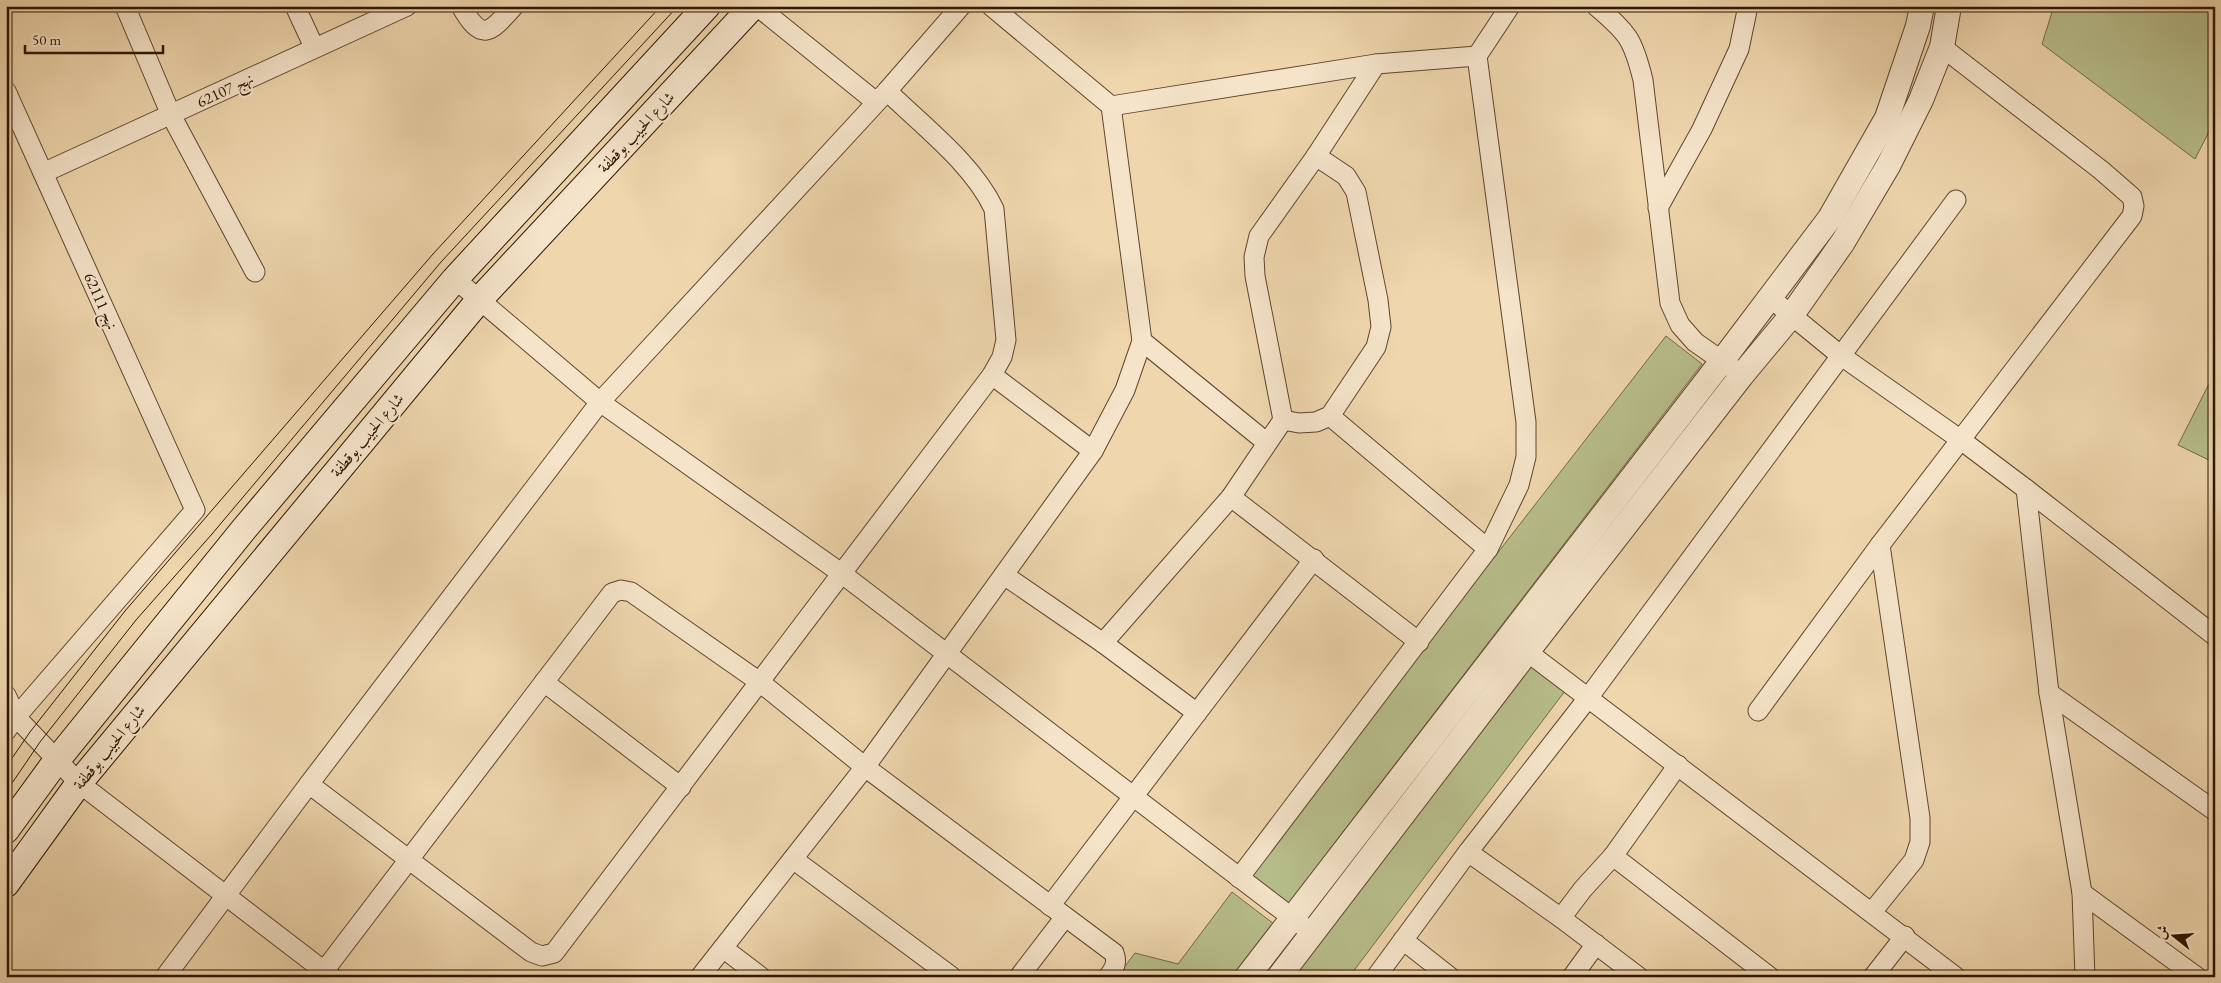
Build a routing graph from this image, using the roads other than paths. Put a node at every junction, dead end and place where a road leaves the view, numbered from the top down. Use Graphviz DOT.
graph roads {
  1 [pos="125,6"];
  2 [pos="295,6"];
  3 [pos="406,6"];
  4 [pos="461,6"];
  5 [pos="514,6"];
  6 [pos="707,6"];
  7 [pos="753,6"];
  8 [pos="757,6"];
  9 [pos="961,6"];
  10 [pos="991,6"];
  11 [pos="1510,6"];
  12 [pos="1596,6"];
  13 [pos="1748,6"];
  14 [pos="1922,6"];
  15 [pos="1949,6"];
  16 [pos="314,47"];
  17 [pos="1942,47"];
  18 [pos="1477,56"];
  19 [pos="1376,64"];
  20 [pos="6,92"];
  21 [pos="882,96"];
  22 [pos="1110,106"];
  23 [pos="171,116"];
  24 [pos="1316,156"];
  25 [pos="43,173"];
  26 [pos="1956,200"];
  27 [pos="1658,208"];
  28 [pos="255,272"];
  29 [pos="454,279"];
  30 [pos="1769,297"];
  31 [pos="480,299"];
  32 [pos="1791,316"];
  33 [pos="1142,341"];
  34 [pos="1840,355"];
  35 [pos="1722,361"];
  36 [pos="992,375"];
  37 [pos="1742,375"];
  38 [pos="600,402"];
  39 [pos="1330,416"];
  40 [pos="1283,420"];
  41 [pos="1961,440"];
  42 [pos="1266,442"];
  43 [pos="1093,451"];
  44 [pos="2026,489"];
  45 [pos="1231,497"];
  46 [pos="1880,545"];
  47 [pos="1488,549"];
  48 [pos="1314,559"];
  49 [pos="841,573"];
  50 [pos="1004,575"];
  51 [pos="2215,636"];
  52 [pos="1507,638"];
  53 [pos="1419,642"];
  54 [pos="1103,644"];
  55 [pos="1527,652"];
  56 [pos="945,654"];
  57 [pos="544,682"];
  58 [pos="761,683"];
  59 [pos="2049,693"];
  60 [pos="6,695"];
  61 [pos="1588,698"];
  62 [pos="1758,711"];
  63 [pos="1197,713"];
  64 [pos="11,724"];
  65 [pos="57,760"];
  66 [pos="1678,765"];
  67 [pos="865,767"];
  68 [pos="79,783"];
  69 [pos="309,784"];
  70 [pos="681,787"];
  71 [pos="1133,797"];
  72 [pos="2215,811"];
  73 [pos="6,830"];
  74 [pos="1468,852"];
  75 [pos="1613,856"];
  76 [pos="793,859"];
  77 [pos="408,860"];
  78 [pos="1240,878"];
  79 [pos="6,884"];
  80 [pos="2082,893"];
  81 [pos="226,896"];
  82 [pos="1058,912"];
  83 [pos="1872,912"];
  84 [pos="1292,918"];
  85 [pos="1561,918"];
  86 [pos="1312,933"];
  87 [pos="1905,936"];
  88 [pos="1403,940"];
  89 [pos="1596,944"];
  90 [pos="723,948"];
  91 [pos="328,974"];
  92 [pos="166,977"];
  93 [pos="700,977"];
  94 [pos="760,977"];
  95 [pos="952,977"];
  96 [pos="1019,977"];
  97 [pos="1108,977"];
  98 [pos="1247,977"];
  99 [pos="1279,977"];
  100 [pos="1376,977"];
  101 [pos="1450,977"];
  102 [pos="1572,977"];
  103 [pos="1639,977"];
  104 [pos="1770,977"];
  105 [pos="1873,977"];
  106 [pos="1956,977"];
  107 [pos="2085,977"];
  108 [pos="2197,977"];
  1 -- 23 [label="street"];
  2 -- 16 [label="street"];
  3 -- 16 [label="street, نهج 62107"];
  4 -- 5 [label="street"];
  6 -- 29 [label="main road, شارع الحبيب بوقطفة"];
  7 -- 31 [label="main road, شارع الحبيب بوقطفة"];
  8 -- 21 [label="street"];
  9 -- 21 [label="street"];
  10 -- 22 [label="street"];
  11 -- 18 [label="street"];
  12 -- 27 [label="street"];
  13 -- 27 [label="street"];
  14 -- 30 [label="street"];
  15 -- 17 [label="street"];
  16 -- 23 [label="street, نهج 62107"];
  17 -- 32 [label="street"];
  17 -- 41 [label="street"];
  18 -- 19 [label="street"];
  18 -- 47 [label="street"];
  19 -- 22 [label="street"];
  19 -- 24 [label="street"];
  20 -- 25 [label="street, نهج 62111"];
  21 -- 36 [label="street"];
  21 -- 38 [label="street"];
  22 -- 33 [label="street"];
  23 -- 25 [label="street, نهج 62107"];
  23 -- 28 [label="street"];
  24 -- 39 [label="street"];
  24 -- 40 [label="street"];
  25 -- 64 [label="street, نهج 62111"];
  26 -- 34 [label="street"];
  27 -- 35 [label="street"];
  29 -- 31 [label="street"];
  29 -- 65 [label="main road, شارع الحبيب بوقطفة"];
  30 -- 32 [label="street"];
  30 -- 35 [label="street"];
  31 -- 38 [label="street"];
  31 -- 68 [label="main road, شارع الحبيب بوقطفة"];
  32 -- 34 [label="street"];
  32 -- 37 [label="street"];
  33 -- 42 [label="street"];
  33 -- 43 [label="street"];
  34 -- 41 [label="street"];
  34 -- 61 [label="street"];
  35 -- 37 [label="street"];
  35 -- 52 [label="street"];
  36 -- 43 [label="street"];
  36 -- 49 [label="street"];
  37 -- 55 [label="street"];
  38 -- 49 [label="street"];
  38 -- 69 [label="street"];
  39 -- 40 [label="street"];
  39 -- 47 [label="street"];
  40 -- 42 [label="street"];
  41 -- 44 [label="street"];
  41 -- 46 [label="street"];
  42 -- 45 [label="street"];
  43 -- 50 [label="street"];
  44 -- 51 [label="street"];
  44 -- 59 [label="street"];
  45 -- 48 [label="street"];
  45 -- 54 [label="street"];
  46 -- 62 [label="street"];
  46 -- 83 [label="street"];
  47 -- 53 [label="street"];
  48 -- 53 [label="street"];
  48 -- 63 [label="street"];
  49 -- 56 [label="street"];
  49 -- 58 [label="street"];
  50 -- 54 [label="street"];
  50 -- 56 [label="street"];
  52 -- 55 [label="street"];
  52 -- 84 [label="street"];
  53 -- 78 [label="street"];
  54 -- 63 [label="street"];
  55 -- 61 [label="street"];
  55 -- 86 [label="street"];
  56 -- 67 [label="street"];
  56 -- 71 [label="street"];
  57 -- 58 [label="street"];
  57 -- 70 [label="street"];
  57 -- 77 [label="street"];
  58 -- 67 [label="street"];
  58 -- 70 [label="street"];
  59 -- 72 [label="street"];
  59 -- 80 [label="street"];
  60 -- 64 [label="street"];
  61 -- 66 [label="street"];
  61 -- 74 [label="street"];
  63 -- 71 [label="street"];
  64 -- 65 [label="street"];
  65 -- 68 [label="street"];
  65 -- 73 [label="main road, شارع الحبيب بوقطفة"];
  66 -- 75 [label="street"];
  66 -- 83 [label="street"];
  67 -- 76 [label="street"];
  67 -- 82 [label="street"];
  68 -- 79 [label="main road, شارع الحبيب بوقطفة"];
  68 -- 81 [label="street"];
  69 -- 77 [label="street"];
  69 -- 81 [label="street"];
  70 -- 77 [label="street"];
  71 -- 78 [label="street"];
  71 -- 82 [label="street"];
  74 -- 85 [label="street"];
  74 -- 88 [label="street"];
  75 -- 85 [label="street"];
  75 -- 104 [label="street"];
  76 -- 90 [label="street"];
  76 -- 95 [label="street"];
  77 -- 91 [label="street"];
  78 -- 84 [label="street"];
  80 -- 107 [label="street"];
  80 -- 108 [label="street"];
  81 -- 91 [label="street"];
  81 -- 92 [label="street"];
  82 -- 96 [label="street"];
  82 -- 97 [label="street"];
  83 -- 87 [label="street"];
  84 -- 86 [label="street"];
  84 -- 98 [label="street"];
  85 -- 89 [label="street"];
  86 -- 99 [label="street"];
  87 -- 105 [label="street"];
  87 -- 106 [label="street"];
  88 -- 100 [label="street"];
  88 -- 101 [label="street"];
  89 -- 102 [label="street"];
  89 -- 103 [label="street"];
  90 -- 93 [label="street"];
  90 -- 94 [label="street"];
}
